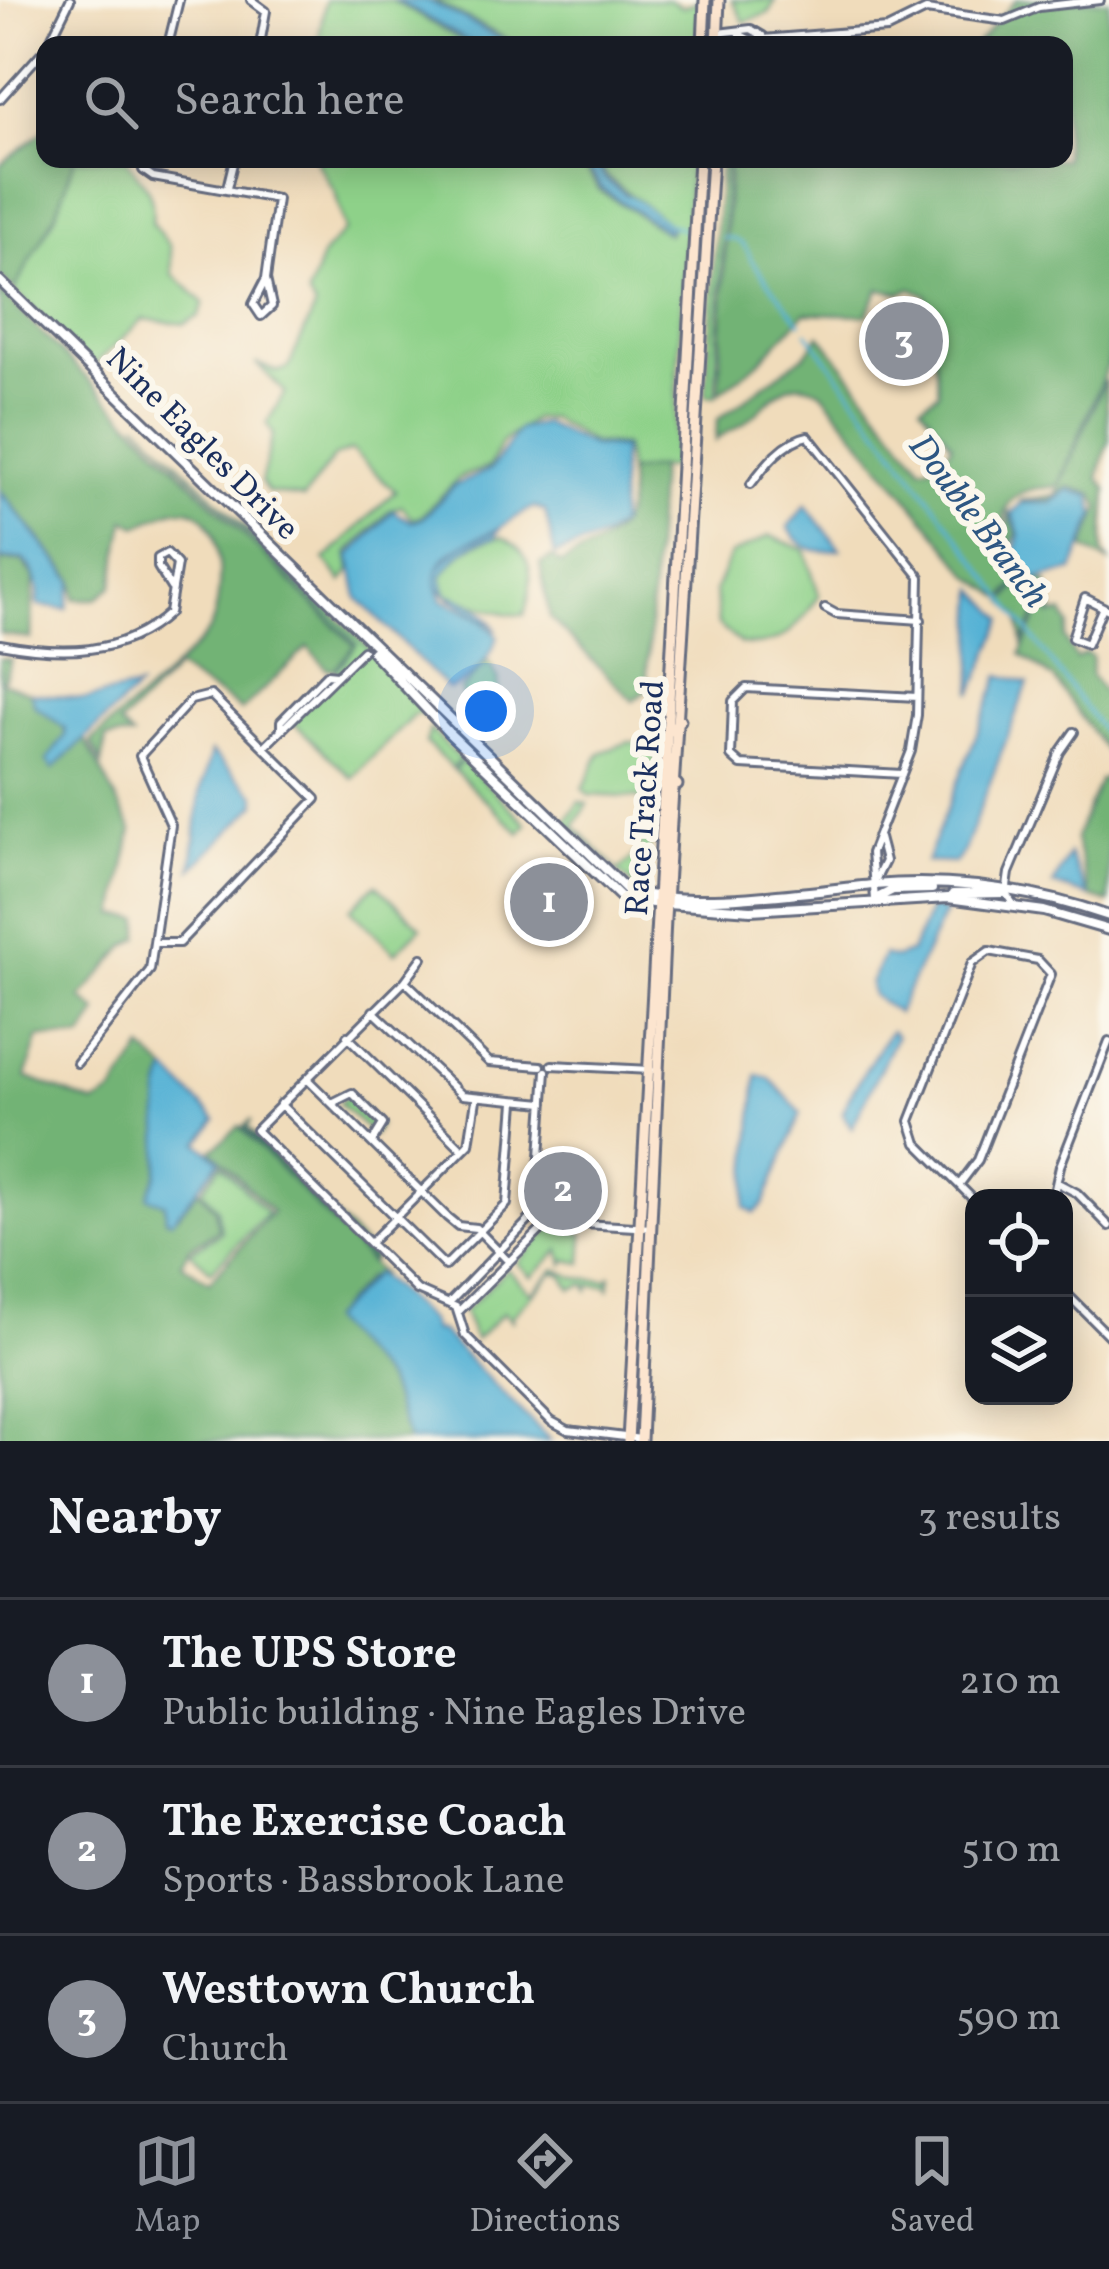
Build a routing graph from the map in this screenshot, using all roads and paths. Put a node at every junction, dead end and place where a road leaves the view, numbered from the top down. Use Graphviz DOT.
graph roads {
  1 [pos="70,0"];
  2 [pos="179,0"];
  3 [pos="250,0"];
  4 [pos="705,0"];
  5 [pos="719,0"];
  6 [pos="1100,0"];
  7 [pos="52,36"];
  8 [pos="170,36"];
  9 [pos="262,36"];
  10 [pos="704,36"];
  11 [pos="717,36"];
  12 [pos="763,36"];
  13 [pos="36,59"];
  14 [pos="0,99"];
  15 [pos="143,168"];
  16 [pos="232,168"];
  17 [pos="698,168"];
  18 [pos="712,168"];
  19 [pos="698,177"];
  20 [pos="711,178"];
  21 [pos="227,188"];
  22 [pos="266,279"];
  23 [pos="0,280"];
  24 [pos="698,406"];
  25 [pos="685,407"];
  26 [pos="752,484"];
  27 [pos="171,588"];
  28 [pos="825,608"];
  29 [pos="1106,608"];
  30 [pos="921,620"];
  31 [pos="0,644"];
  32 [pos="366,647"];
  33 [pos="917,697"];
  34 [pos="680,721"];
  35 [pos="1074,732"];
  36 [pos="664,737"];
  37 [pos="266,745"];
  38 [pos="902,774"];
  39 [pos="676,785"];
  40 [pos="879,838"];
  41 [pos="1009,874"];
  42 [pos="874,884"];
  43 [pos="962,886"];
  44 [pos="991,888"];
  45 [pos="1006,890"];
  46 [pos="1022,893"];
  47 [pos="940,898"];
  48 [pos="875,899"];
  49 [pos="661,900"];
  50 [pos="1014,905"];
  51 [pos="792,909"];
  52 [pos="1109,916"];
  53 [pos="1109,930"];
  54 [pos="154,943"];
  55 [pos="421,962"];
  56 [pos="404,981"];
  57 [pos="373,1011"];
  58 [pos="347,1036"];
  59 [pos="1109,1042"];
  60 [pos="76,1064"];
  61 [pos="546,1068"];
  62 [pos="646,1070"];
  63 [pos="661,1070"];
  64 [pos="306,1078"];
  65 [pos="476,1100"];
  66 [pos="515,1102"];
  67 [pos="544,1102"];
  68 [pos="332,1103"];
  69 [pos="280,1104"];
  70 [pos="372,1142"];
  71 [pos="463,1150"];
  72 [pos="958,1184"];
  73 [pos="1058,1184"];
  74 [pos="1056,1189"];
  75 [pos="422,1191"];
  76 [pos="965,1191"];
  77 [pos="536,1213"];
  78 [pos="396,1217"];
  79 [pos="549,1222"];
  80 [pos="1109,1226"];
  81 [pos="639,1228"];
  82 [pos="652,1228"];
  83 [pos="479,1234"];
  84 [pos="370,1244"];
  85 [pos="499,1252"];
  86 [pos="509,1262"];
  87 [pos="1070,1297"];
  88 [pos="449,1303"];
  89 [pos="458,1312"];
  90 [pos="1109,1336"];
  91 [pos="628,1438"];
  92 [pos="641,1440"];
  1 -- 7 [label="street"];
  2 -- 8 [label="street"];
  3 -- 9 [label="street"];
  4 -- 10 [label="main road"];
  5 -- 11 [label="main road"];
  6 -- 12 [label="street"];
  13 -- 14 [label="street"];
  15 -- 21 [label="street"];
  16 -- 21 [label="street"];
  17 -- 19 [label="main road, Race Track Road"];
  18 -- 20 [label="main road, Race Track Road"];
  19 -- 20 [label="main road"];
  19 -- 25 [label="main road, Race Track Road"];
  20 -- 24 [label="main road, Race Track Road"];
  21 -- 22 [label="street"];
  22 -- 22 [label="street"];
  23 -- 32 [label="street, Nine Eagles Drive"];
  24 -- 25 [label="main road"];
  24 -- 34 [label="main road, Race Track Road"];
  25 -- 36 [label="main road, Race Track Road"];
  26 -- 30 [label="street"];
  27 -- 27 [label="street"];
  27 -- 31 [label="street"];
  28 -- 30 [label="street"];
  29 -- 29 [label="street"];
  30 -- 33 [label="street"];
  32 -- 37 [label="street"];
  32 -- 49 [label="street, Nine Eagles Drive"];
  33 -- 38 [label="street"];
  33 -- 38 [label="street"];
  34 -- 36 [label="main road"];
  34 -- 39 [label="main road, Race Track Road"];
  35 -- 41 [label="street"];
  36 -- 39 [label="main road"];
  36 -- 49 [label="main road, Race Track Road"];
  37 -- 54 [label="street"];
  37 -- 54 [label="street"];
  38 -- 40 [label="street"];
  39 -- 49 [label="main road, Race Track Road"];
  40 -- 42 [label="street"];
  40 -- 42 [label="street"];
  41 -- 44 [label="street"];
  41 -- 45 [label="street"];
  41 -- 46 [label="street"];
  42 -- 43 [label="street"];
  42 -- 48 [label="street"];
  42 -- 49 [label="street"];
  42 -- 51 [label="street"];
  43 -- 44 [label="street"];
  43 -- 48 [label="street"];
  44 -- 45 [label="street"];
  45 -- 46 [label="street"];
  45 -- 47 [label="street"];
  45 -- 50 [label="street"];
  46 -- 52 [label="street"];
  47 -- 48 [label="street"];
  47 -- 50 [label="street"];
  48 -- 51 [label="street"];
  49 -- 51 [label="street"];
  49 -- 62 [label="main road, Race Track Road"];
  49 -- 63 [label="main road, Race Track Road"];
  50 -- 53 [label="street"];
  54 -- 60 [label="street"];
  55 -- 56 [label="street"];
  56 -- 57 [label="street"];
  56 -- 61 [label="street"];
  57 -- 58 [label="street"];
  57 -- 65 [label="street"];
  58 -- 64 [label="street"];
  58 -- 71 [label="street"];
  59 -- 73 [label="street"];
  61 -- 62 [label="street"];
  61 -- 67 [label="street"];
  62 -- 63 [label="street"];
  62 -- 81 [label="main road, Race Track Road"];
  63 -- 82 [label="main road, Race Track Road"];
  64 -- 68 [label="street"];
  64 -- 69 [label="street"];
  65 -- 66 [label="street"];
  65 -- 71 [label="street"];
  66 -- 67 [label="street"];
  66 -- 83 [label="street"];
  67 -- 77 [label="street"];
  68 -- 70 [label="street"];
  68 -- 70 [label="street"];
  69 -- 78 [label="street"];
  69 -- 84 [label="street"];
  70 -- 75 [label="street"];
  71 -- 75 [label="street"];
  72 -- 72 [label="street"];
  72 -- 76 [label="street"];
  73 -- 74 [label="street"];
  73 -- 80 [label="street"];
  75 -- 78 [label="street"];
  75 -- 83 [label="street"];
  77 -- 79 [label="street"];
  77 -- 85 [label="street"];
  78 -- 83 [label="street"];
  78 -- 84 [label="street"];
  79 -- 81 [label="street"];
  79 -- 86 [label="street"];
  81 -- 82 [label="street"];
  81 -- 91 [label="main road, Race Track Road"];
  82 -- 92 [label="main road, Race Track Road"];
  83 -- 85 [label="street"];
  84 -- 88 [label="street"];
  85 -- 86 [label="street"];
  85 -- 88 [label="street"];
  86 -- 89 [label="street"];
  87 -- 90 [label="street"];
  88 -- 89 [label="street"];
  89 -- 91 [label="street"];
  91 -- 92 [label="street"];
}
